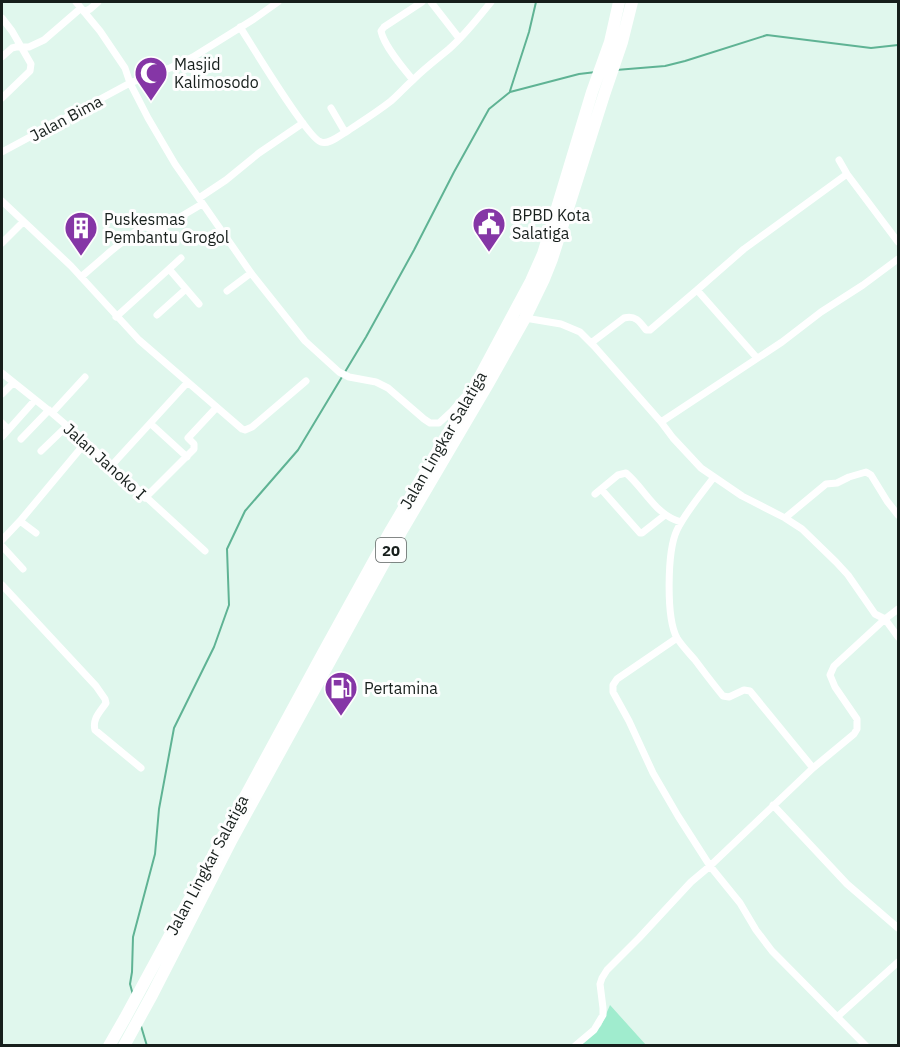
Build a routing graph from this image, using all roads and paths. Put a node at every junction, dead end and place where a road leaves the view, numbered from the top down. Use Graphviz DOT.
graph roads {
  1 [pos="76,2"];
  2 [pos="98,2"];
  3 [pos="278,2"];
  4 [pos="422,2"];
  5 [pos="430,2"];
  6 [pos="490,2"];
  7 [pos="619,2"];
  8 [pos="632,2"];
  9 [pos="83,10"];
  10 [pos="2,18"];
  11 [pos="240,27"];
  12 [pos="459,38"];
  13 [pos="616,42"];
  14 [pos="21,48"];
  15 [pos="2,57"];
  16 [pos="413,80"];
  17 [pos="130,83"];
  18 [pos="598,94"];
  19 [pos="2,98"];
  20 [pos="331,108"];
  21 [pos="303,123"];
  22 [pos="345,132"];
  23 [pos="3,148"];
  24 [pos="838,160"];
  25 [pos="847,174"];
  26 [pos="2,201"];
  27 [pos="201,201"];
  28 [pos="23,222"];
  29 [pos="898,242"];
  30 [pos="2,243"];
  31 [pos="181,258"];
  32 [pos="898,259"];
  33 [pos="169,269"];
  34 [pos="251,273"];
  35 [pos="81,277"];
  36 [pos="186,289"];
  37 [pos="697,290"];
  38 [pos="227,291"];
  39 [pos="199,303"];
  40 [pos="157,315"];
  41 [pos="116,316"];
  42 [pos="525,318"];
  43 [pos="505,343"];
  44 [pos="591,343"];
  45 [pos="757,358"];
  46 [pos="2,373"];
  47 [pos="85,377"];
  48 [pos="306,381"];
  49 [pos="484,382"];
  50 [pos="13,383"];
  51 [pos="188,383"];
  52 [pos="2,394"];
  53 [pos="35,400"];
  54 [pos="216,408"];
  55 [pos="50,412"];
  56 [pos="661,422"];
  57 [pos="2,423"];
  58 [pos="151,424"];
  59 [pos="67,426"];
  60 [pos="8,429"];
  61 [pos="2,437"];
  62 [pos="21,439"];
  63 [pos="86,442"];
  64 [pos="41,452"];
  65 [pos="187,457"];
  66 [pos="112,465"];
  67 [pos="714,477"];
  68 [pos="145,498"];
  69 [pos="665,515"];
  70 [pos="898,515"];
  71 [pos="785,518"];
  72 [pos="20,521"];
  73 [pos="681,522"];
  74 [pos="36,533"];
  75 [pos="2,540"];
  76 [pos="2,546"];
  77 [pos="205,551"];
  78 [pos="23,569"];
  79 [pos="2,585"];
  80 [pos="898,609"];
  81 [pos="885,620"];
  82 [pos="898,637"];
  83 [pos="677,638"];
  84 [pos="141,768"];
  85 [pos="813,768"];
  86 [pos="773,805"];
  87 [pos="710,866"];
  88 [pos="898,928"];
  89 [pos="898,962"];
  90 [pos="837,1017"];
  91 [pos="109,1046"];
  92 [pos="124,1046"];
  93 [pos="575,1046"];
  94 [pos="866,1046"];
  1 -- 9 [label="street"];
  2 -- 9 [label="street"];
  3 -- 11 [label="street, Jalan Bima"];
  4 -- 16 [label="street"];
  5 -- 12 [label="street"];
  6 -- 12 [label="street"];
  7 -- 13 [label="highway, Jalan Lingkar Salatiga / 20"];
  8 -- 13 [label="highway, Jalan Lingkar Salatiga / 20"];
  9 -- 14 [label="street"];
  9 -- 17 [label="street"];
  10 -- 14 [label="street"];
  11 -- 17 [label="street, Jalan Bima"];
  11 -- 21 [label="street"];
  12 -- 16 [label="street"];
  13 -- 18 [label="highway, Jalan Lingkar Salatiga / 20"];
  14 -- 15 [label="street"];
  14 -- 19 [label="street"];
  16 -- 22 [label="street"];
  17 -- 23 [label="street, Jalan Bima"];
  17 -- 27 [label="street"];
  18 -- 42 [label="highway, Jalan Lingkar Salatiga / 20"];
  18 -- 43 [label="highway, Jalan Lingkar Salatiga / 20"];
  20 -- 22 [label="street"];
  21 -- 22 [label="street"];
  21 -- 27 [label="street"];
  24 -- 25 [label="street"];
  25 -- 29 [label="street"];
  25 -- 37 [label="street"];
  26 -- 28 [label="street"];
  27 -- 34 [label="street"];
  27 -- 35 [label="street"];
  28 -- 30 [label="street"];
  28 -- 35 [label="street"];
  31 -- 33 [label="street"];
  32 -- 45 [label="street"];
  33 -- 36 [label="street"];
  33 -- 41 [label="street"];
  34 -- 38 [label="street"];
  34 -- 49 [label="street"];
  35 -- 41 [label="street"];
  36 -- 39 [label="street"];
  36 -- 40 [label="street"];
  37 -- 44 [label="street"];
  37 -- 45 [label="street"];
  41 -- 51 [label="street"];
  42 -- 43 [label="highway, Jalan Lingkar Salatiga / 20"];
  42 -- 44 [label="street"];
  43 -- 49 [label="highway, Jalan Lingkar Salatiga / 20"];
  44 -- 56 [label="street"];
  45 -- 56 [label="street"];
  46 -- 50 [label="street, Jalan Janoko I"];
  47 -- 55 [label="street"];
  48 -- 54 [label="street"];
  49 -- 91 [label="highway, Jalan Lingkar Salatiga / 20"];
  49 -- 92 [label="highway, Jalan Lingkar Salatiga / 20"];
  50 -- 52 [label="street"];
  50 -- 53 [label="street, Jalan Janoko I"];
  51 -- 54 [label="street"];
  51 -- 58 [label="street"];
  53 -- 55 [label="street, Jalan Janoko I"];
  53 -- 60 [label="street"];
  54 -- 65 [label="street"];
  55 -- 59 [label="street, Jalan Janoko I"];
  55 -- 62 [label="street"];
  56 -- 67 [label="street"];
  57 -- 60 [label="street"];
  58 -- 65 [label="street"];
  58 -- 66 [label="street"];
  59 -- 63 [label="street, Jalan Janoko I"];
  59 -- 64 [label="street"];
  60 -- 61 [label="street"];
  63 -- 66 [label="street, Jalan Janoko I"];
  63 -- 72 [label="street"];
  65 -- 68 [label="street"];
  66 -- 68 [label="street, Jalan Janoko I"];
  67 -- 71 [label="street"];
  67 -- 73 [label="street"];
  68 -- 77 [label="street, Jalan Janoko I"];
  69 -- 69 [label="street"];
  69 -- 73 [label="street"];
  70 -- 71 [label="street"];
  71 -- 81 [label="street"];
  72 -- 74 [label="street"];
  72 -- 75 [label="street"];
  73 -- 83 [label="street"];
  76 -- 78 [label="street"];
  79 -- 84 [label="street"];
  80 -- 81 [label="street"];
  81 -- 82 [label="street"];
  81 -- 85 [label="street"];
  83 -- 85 [label="street"];
  83 -- 87 [label="street"];
  85 -- 86 [label="street"];
  86 -- 87 [label="street"];
  86 -- 88 [label="street"];
  87 -- 90 [label="street"];
  87 -- 93 [label="street"];
  89 -- 90 [label="street"];
  90 -- 94 [label="street"];
}
